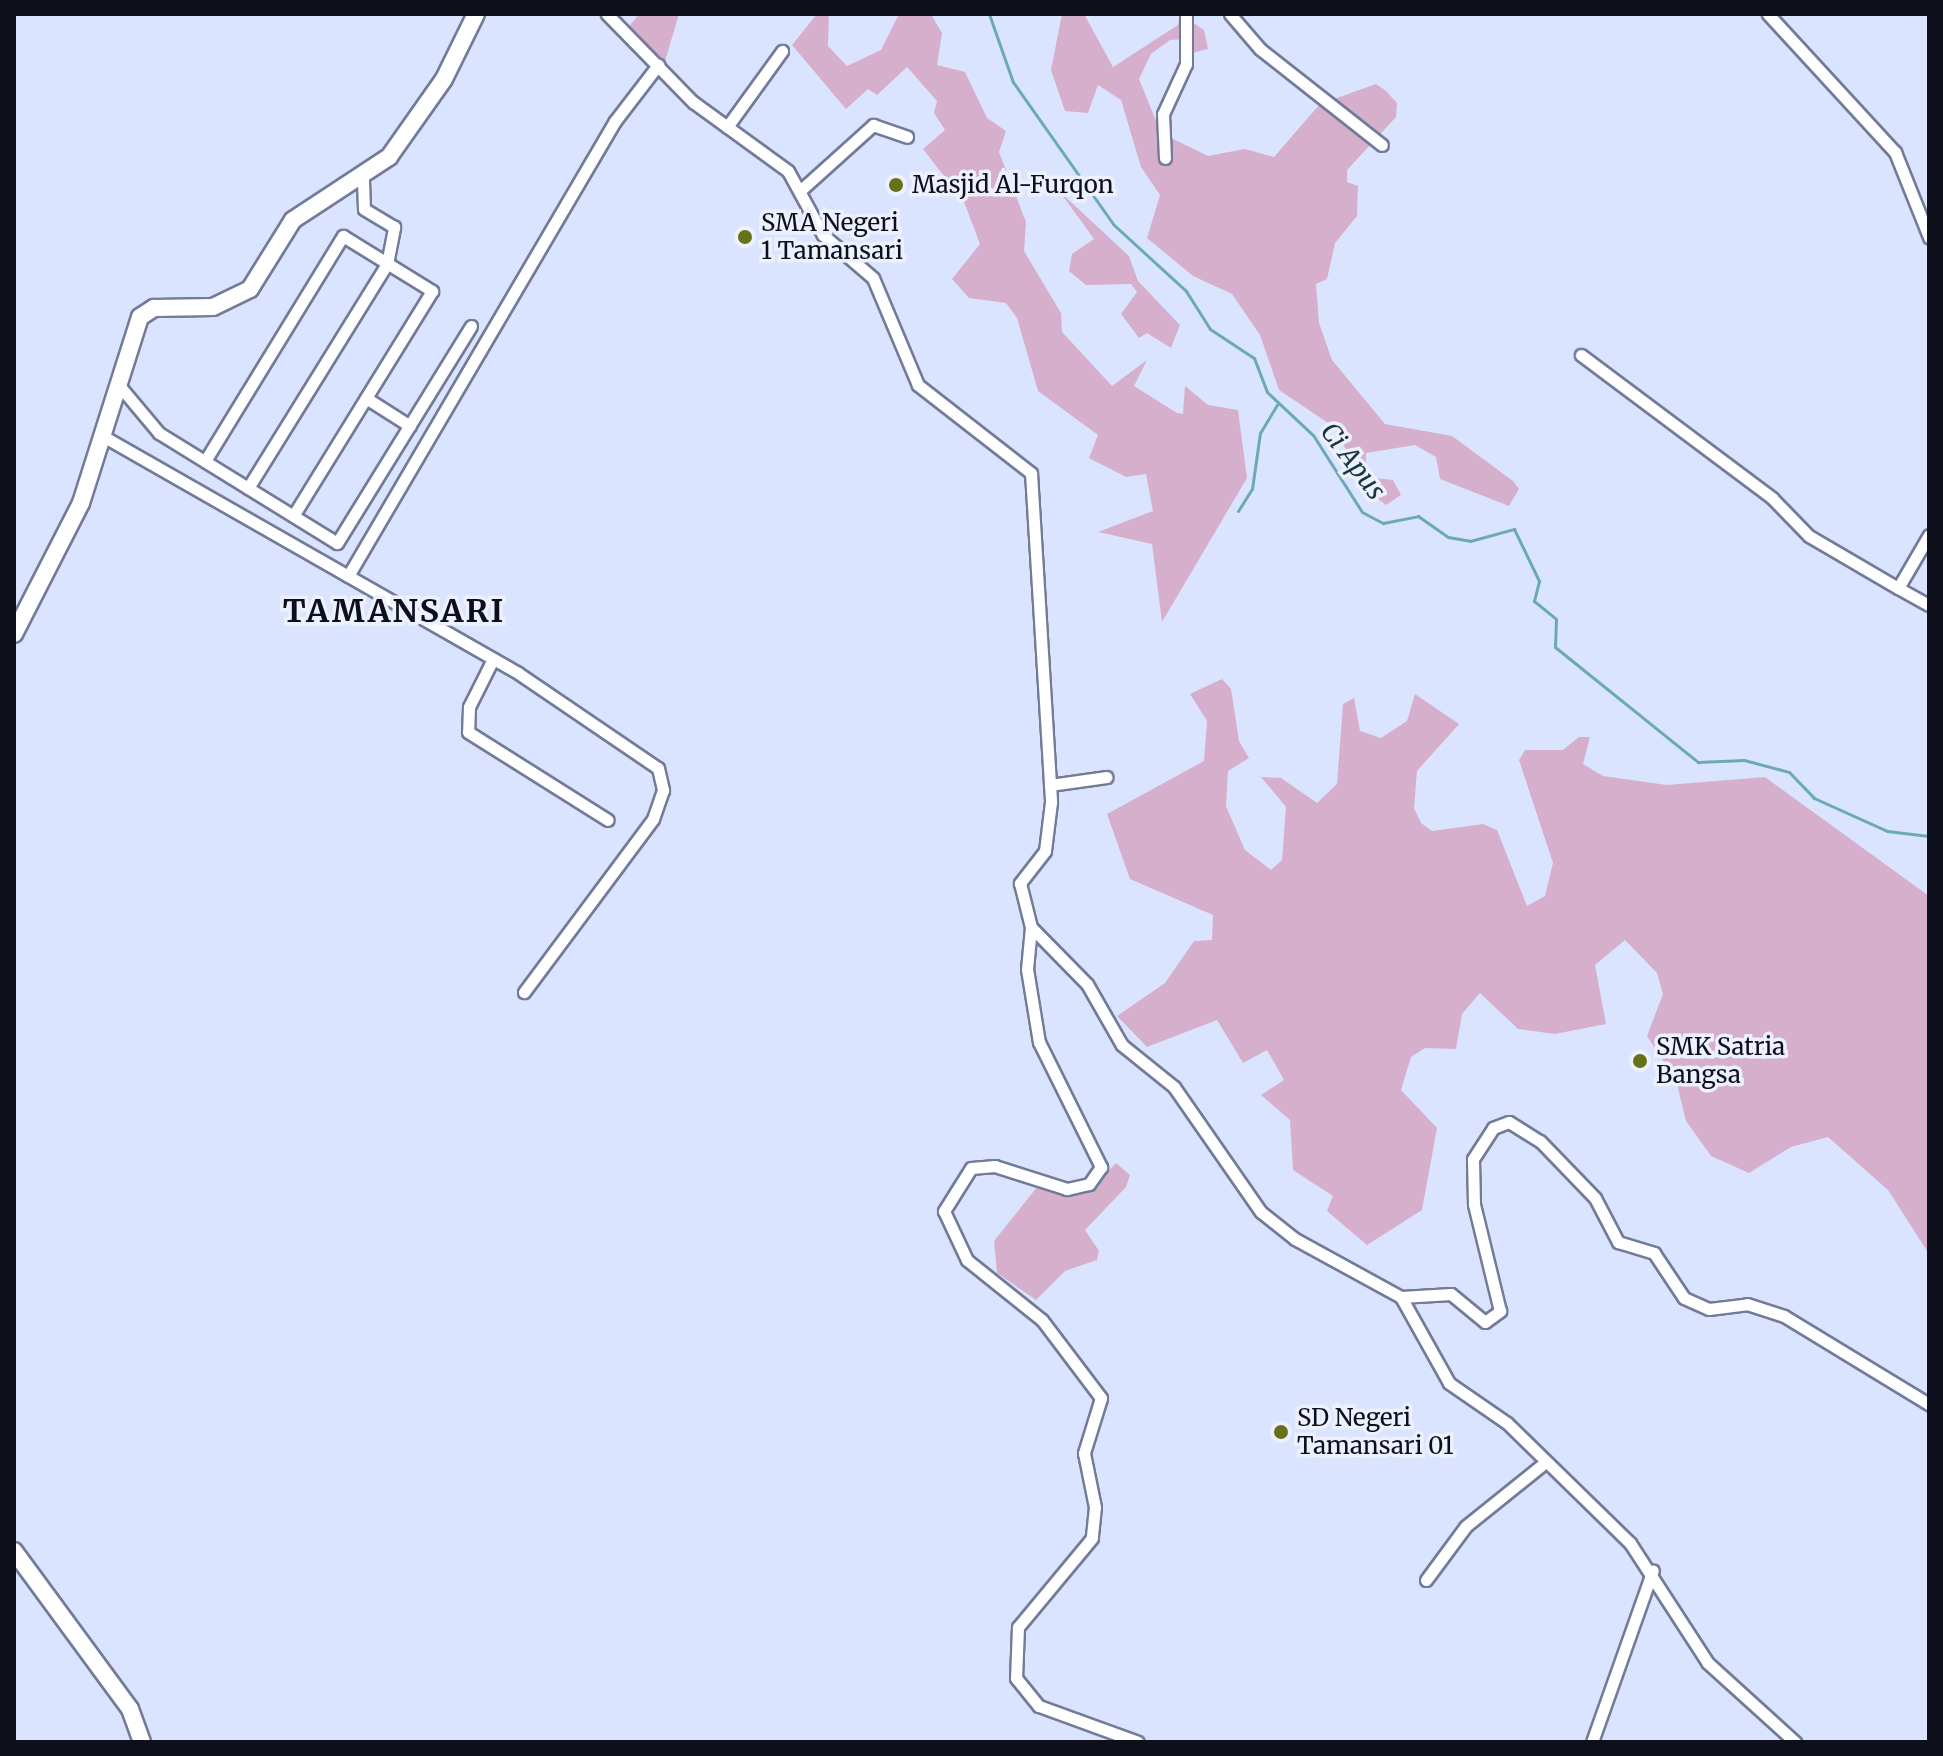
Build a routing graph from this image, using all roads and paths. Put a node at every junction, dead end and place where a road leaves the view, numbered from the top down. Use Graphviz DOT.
graph roads {
  1 [pos="476,14"];
  2 [pos="607,14"];
  3 [pos="1186,14"];
  4 [pos="1230,14"];
  5 [pos="1768,14"];
  6 [pos="782,51"];
  7 [pos="658,65"];
  8 [pos="727,127"];
  9 [pos="907,137"];
  10 [pos="1382,145"];
  11 [pos="1165,158"];
  12 [pos="363,178"];
  13 [pos="802,189"];
  14 [pos="1929,237"];
  15 [pos="387,264"];
  16 [pos="471,326"];
  17 [pos="1581,355"];
  18 [pos="116,382"];
  19 [pos="366,398"];
  20 [pos="410,426"];
  21 [pos="101,435"];
  22 [pos="205,461"];
  23 [pos="248,488"];
  24 [pos="293,516"];
  25 [pos="1929,535"];
  26 [pos="348,576"];
  27 [pos="1898,588"];
  28 [pos="1929,605"];
  29 [pos="20,612"];
  30 [pos="14,634"];
  31 [pos="493,659"];
  32 [pos="1106,777"];
  33 [pos="1050,785"];
  34 [pos="608,820"];
  35 [pos="1031,927"];
  36 [pos="524,992"];
  37 [pos="1401,1297"];
  38 [pos="1929,1404"];
  39 [pos="1542,1465"];
  40 [pos="14,1551"];
  41 [pos="1653,1570"];
  42 [pos="1426,1580"];
  43 [pos="142,1742"];
  44 [pos="1138,1742"];
  45 [pos="1592,1742"];
  46 [pos="1795,1742"];
  1 -- 12 [label="main road"];
  2 -- 7 [label="street"];
  3 -- 11 [label="street"];
  4 -- 10 [label="street"];
  5 -- 14 [label="street"];
  6 -- 8 [label="street"];
  7 -- 8 [label="street"];
  7 -- 26 [label="street"];
  8 -- 13 [label="street"];
  9 -- 13 [label="street"];
  12 -- 15 [label="street"];
  12 -- 18 [label="main road"];
  13 -- 33 [label="street"];
  15 -- 19 [label="street"];
  15 -- 22 [label="street"];
  15 -- 23 [label="street"];
  16 -- 20 [label="street"];
  17 -- 27 [label="street"];
  18 -- 21 [label="main road"];
  18 -- 22 [label="street"];
  19 -- 20 [label="street"];
  19 -- 24 [label="street"];
  20 -- 24 [label="street"];
  21 -- 26 [label="street"];
  21 -- 29 [label="main road"];
  22 -- 23 [label="street"];
  23 -- 24 [label="street"];
  25 -- 27 [label="street"];
  26 -- 31 [label="street"];
  27 -- 28 [label="street"];
  29 -- 30 [label="main road"];
  31 -- 34 [label="street"];
  31 -- 36 [label="street"];
  32 -- 33 [label="street"];
  33 -- 35 [label="street"];
  35 -- 37 [label="street"];
  35 -- 44 [label="street"];
  37 -- 38 [label="street"];
  37 -- 39 [label="street"];
  39 -- 41 [label="street"];
  39 -- 42 [label="street"];
  40 -- 43 [label="main road"];
  41 -- 45 [label="street"];
  41 -- 46 [label="street"];
}
